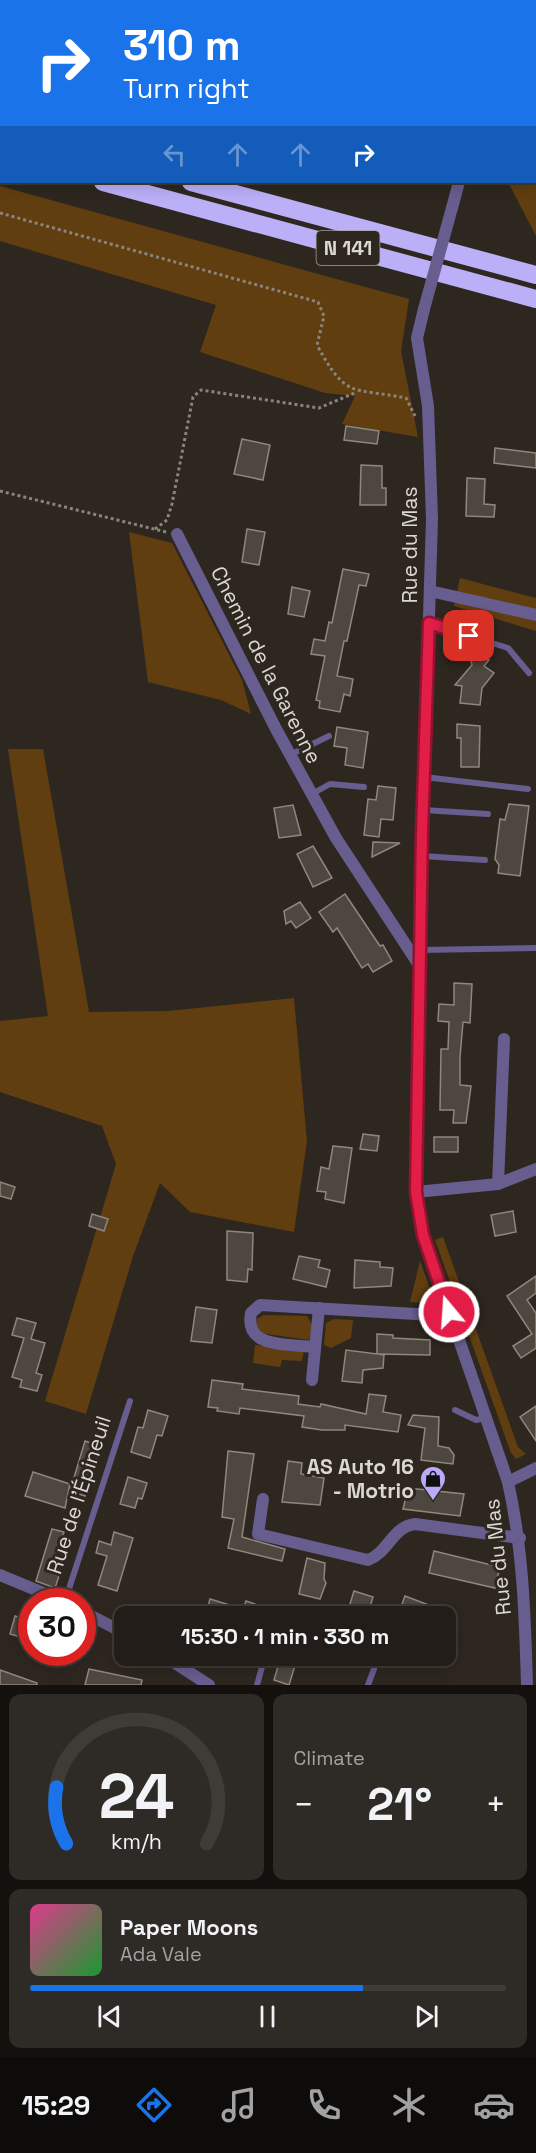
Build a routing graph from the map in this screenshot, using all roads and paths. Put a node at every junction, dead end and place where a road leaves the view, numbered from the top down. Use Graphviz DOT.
graph roads {
  1 [pos="107,183"];
  2 [pos="195,183"];
  3 [pos="457,183"];
  4 [pos="0,213"];
  5 [pos="536,275"];
  6 [pos="536,299"];
  7 [pos="359,391"];
  8 [pos="430,434"];
  9 [pos="0,491"];
  10 [pos="155,529"];
  11 [pos="177,534"];
  12 [pos="430,591"];
  13 [pos="536,615"];
  14 [pos="429,623"];
  15 [pos="529,674"];
  16 [pos="329,736"];
  17 [pos="290,754"];
  18 [pos="424,777"];
  19 [pos="364,787"];
  20 [pos="528,789"];
  21 [pos="312,794"];
  22 [pos="423,810"];
  23 [pos="488,814"];
  24 [pos="422,855"];
  25 [pos="485,860"];
  26 [pos="536,948"];
  27 [pos="420,950"];
  28 [pos="420,966"];
  29 [pos="504,1040"];
  30 [pos="536,1169"];
  31 [pos="498,1184"];
  32 [pos="416,1192"];
  33 [pos="319,1308"];
  34 [pos="449,1312"];
  35 [pos="315,1347"];
  36 [pos="312,1380"];
  37 [pos="130,1401"];
  38 [pos="455,1410"];
  39 [pos="486,1418"];
  40 [pos="536,1467"];
  41 [pos="508,1482"];
  42 [pos="263,1499"];
  43 [pos="520,1538"];
  44 [pos="0,1575"];
  45 [pos="31,1588"];
  46 [pos="70,1588"];
  47 [pos="96,1618"];
  48 [pos="114,1628"];
  49 [pos="531,1660"];
  50 [pos="180,1666"];
  51 [pos="262,1666"];
  52 [pos="374,1669"];
  53 [pos="209,1685"];
  54 [pos="257,1685"];
  55 [pos="368,1685"];
  56 [pos="527,1685"];
  1 -- 6 [label="highway, N 141"];
  2 -- 5 [label="highway, N 141"];
  3 -- 8 [label="street, Rue du Mas, bridge"];
  4 -- 7 [label="path"];
  7 -- 8 [label="path"];
  7 -- 10 [label="path"];
  8 -- 12 [label="street, Rue du Mas"];
  9 -- 10 [label="path"];
  10 -- 11 [label="path"];
  11 -- 17 [label="street, Chemin de la Garenne"];
  12 -- 13 [label="street"];
  12 -- 14 [label="street, Rue du Mas"];
  14 -- 15 [label="lane"];
  14 -- 18 [label="street, Rue du Mas"];
  16 -- 17 [label="lane"];
  17 -- 21 [label="street, Chemin de la Garenne"];
  18 -- 20 [label="lane"];
  18 -- 22 [label="street, Rue du Mas"];
  19 -- 21 [label="lane"];
  21 -- 28 [label="street, Chemin de la Garenne"];
  22 -- 23 [label="lane"];
  22 -- 24 [label="street, Rue du Mas"];
  24 -- 25 [label="lane"];
  24 -- 27 [label="street, Rue du Mas"];
  26 -- 27 [label="lane"];
  27 -- 28 [label="street, Rue du Mas"];
  28 -- 32 [label="street, Rue du Mas"];
  29 -- 31 [label="street"];
  30 -- 31 [label="street"];
  31 -- 32 [label="street"];
  32 -- 34 [label="street, Rue du Mas"];
  33 -- 34 [label="street"];
  33 -- 35 [label="street"];
  33 -- 35 [label="street"];
  34 -- 39 [label="street, Rue du Mas"];
  35 -- 36 [label="street"];
  37 -- 46 [label="lane, Rue de l'Épineuil"];
  38 -- 39 [label="lane"];
  39 -- 41 [label="street, Rue du Mas"];
  40 -- 41 [label="street"];
  41 -- 43 [label="street, Rue du Mas"];
  42 -- 43 [label="street"];
  43 -- 49 [label="street, Rue du Mas"];
  44 -- 45 [label="street, Rue de l'Épineuil"];
  47 -- 48 [label="street"];
  49 -- 56 [label="street, Rue du Mas"];
  50 -- 53 [label="street"];
  51 -- 54 [label="lane"];
  52 -- 55 [label="lane"];
}
